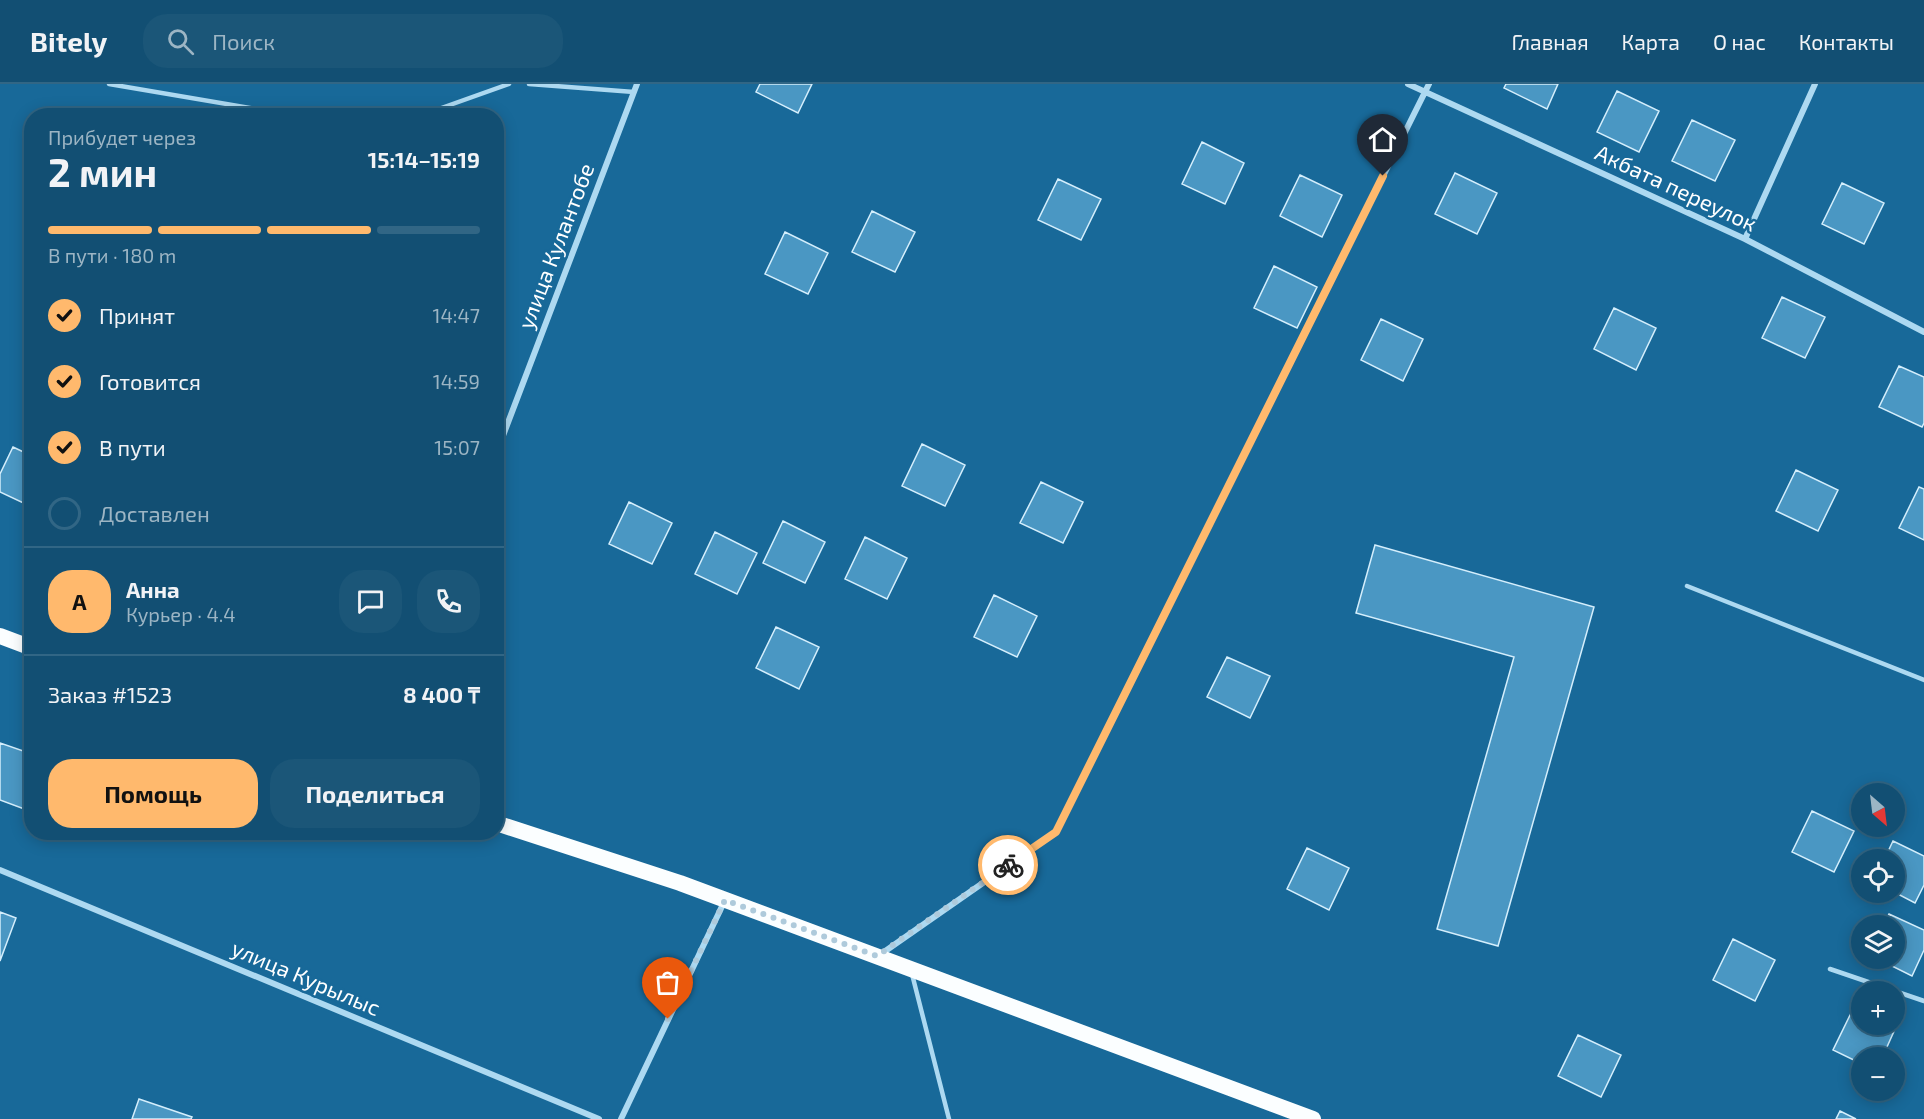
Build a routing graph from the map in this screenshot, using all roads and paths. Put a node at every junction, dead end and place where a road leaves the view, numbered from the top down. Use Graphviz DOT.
graph roads {
  1 [pos="109,84"];
  2 [pos="509,84"];
  3 [pos="530,84"];
  4 [pos="637,84"];
  5 [pos="1408,84"];
  6 [pos="1429,84"];
  7 [pos="1815,84"];
  8 [pos="634,92"];
  9 [pos="1425,92"];
  10 [pos="250,108"];
  11 [pos="442,108"];
  12 [pos="1745,239"];
  13 [pos="1924,332"];
  14 [pos="504,433"];
  15 [pos="1687,586"];
  16 [pos="0,636"];
  17 [pos="24,645"];
  18 [pos="1924,680"];
  19 [pos="504,826"];
  20 [pos="0,870"];
  21 [pos="725,900"];
  22 [pos="877,956"];
  23 [pos="910,969"];
  24 [pos="1830,969"];
  25 [pos="1924,1001"];
  26 [pos="599,1119"];
  27 [pos="621,1119"];
  28 [pos="949,1119"];
  29 [pos="1313,1119"];
  1 -- 10 [label="lane"];
  2 -- 11 [label="lane"];
  3 -- 8 [label="lane"];
  4 -- 8 [label="street, улица Кулантобе"];
  5 -- 9 [label="street, Акбата переулок"];
  6 -- 9 [label="street"];
  7 -- 12 [label="street"];
  8 -- 14 [label="street, улица Кулантобе"];
  9 -- 12 [label="street, Акбата переулок"];
  9 -- 22 [label="street"];
  12 -- 13 [label="street, Акбата переулок"];
  15 -- 18 [label="lane"];
  16 -- 17 [label="highway"];
  19 -- 21 [label="highway"];
  20 -- 26 [label="street, улица Курылыс"];
  21 -- 22 [label="highway"];
  21 -- 27 [label="street"];
  22 -- 23 [label="highway"];
  23 -- 28 [label="lane"];
  23 -- 29 [label="highway"];
  24 -- 25 [label="lane"];
}
